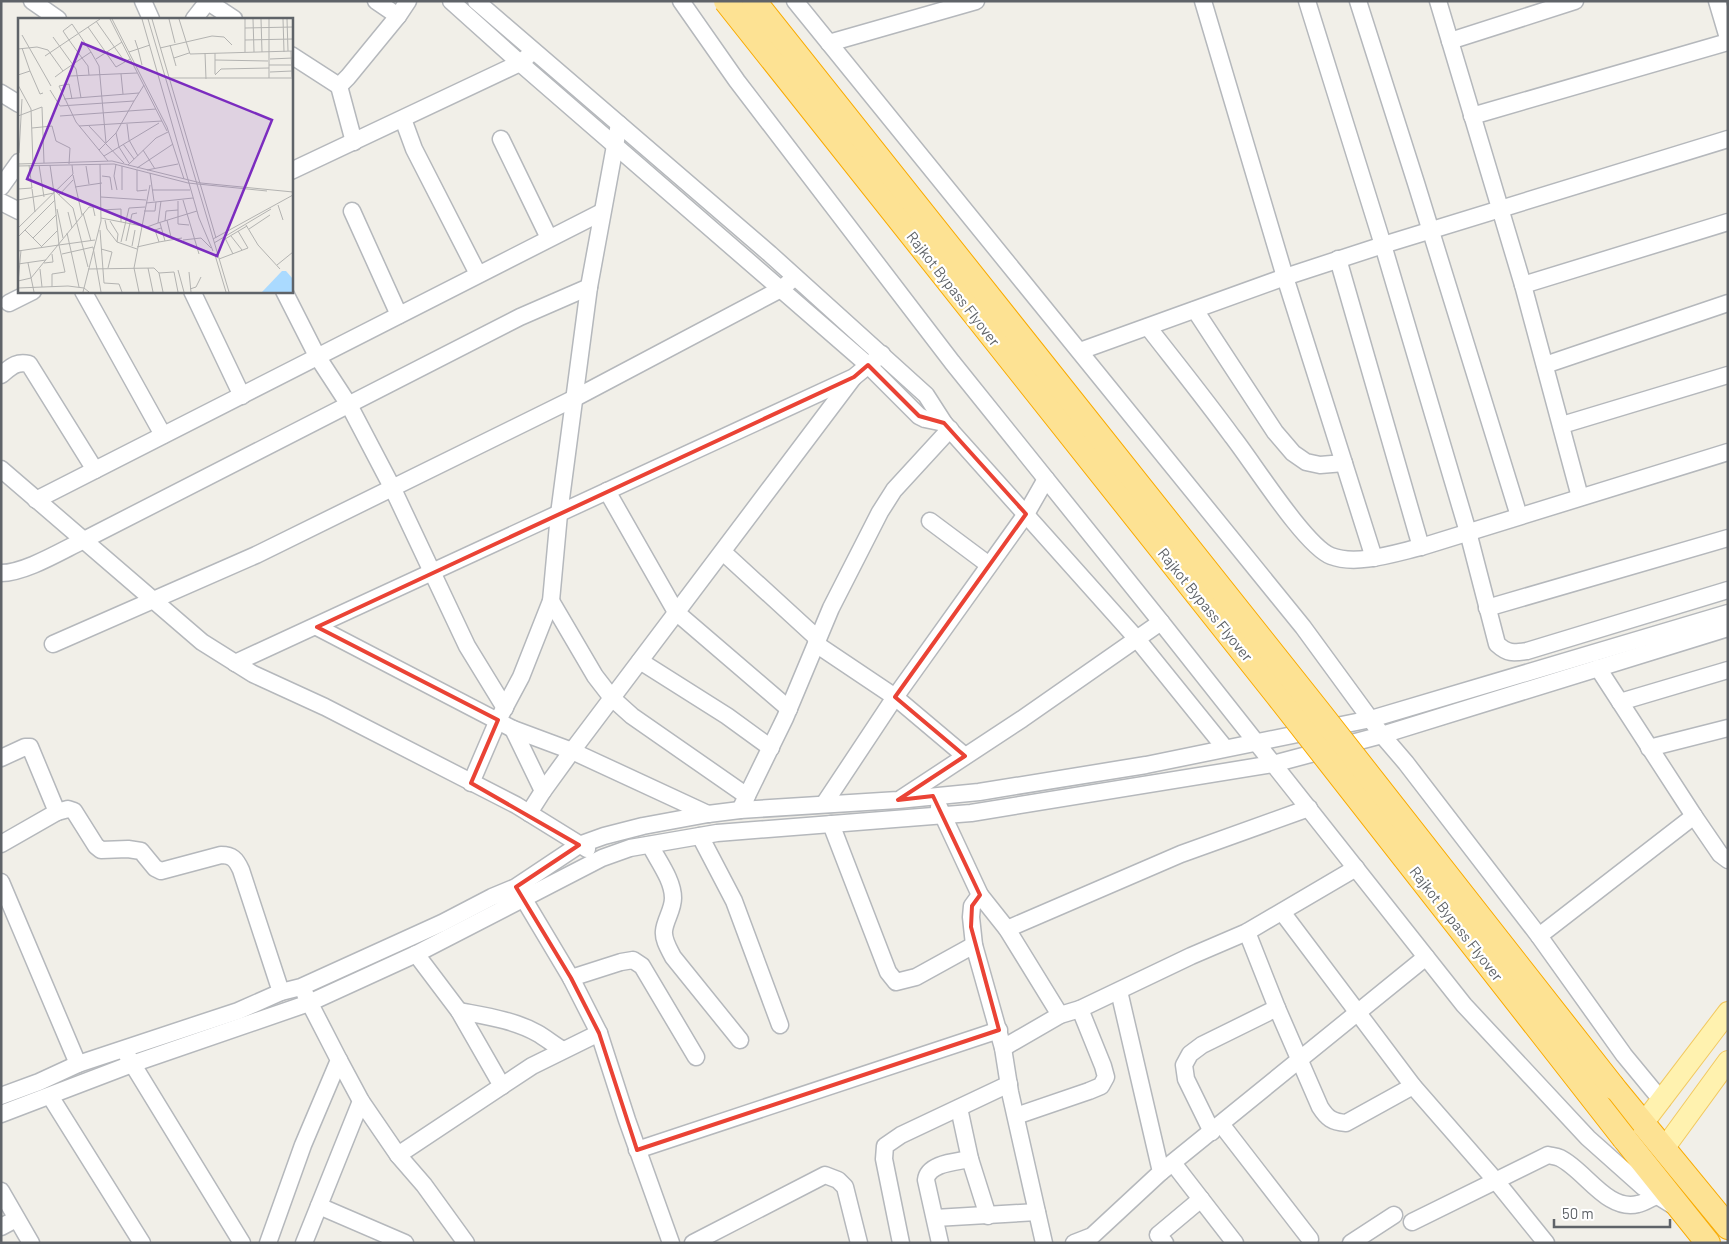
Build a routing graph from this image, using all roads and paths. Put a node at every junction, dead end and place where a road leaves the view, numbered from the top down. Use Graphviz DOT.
graph roads {
  1 [pos="32,1"];
  2 [pos="143,1"];
  3 [pos="207,1"];
  4 [pos="376,1"];
  5 [pos="408,1"];
  6 [pos="451,1"];
  7 [pos="476,1"];
  8 [pos="681,1"];
  9 [pos="726,1"];
  10 [pos="754,1"];
  11 [pos="795,1"];
  12 [pos="976,1"];
  13 [pos="1203,1"];
  14 [pos="1308,1"];
  15 [pos="1358,1"];
  16 [pos="1438,1"];
  17 [pos="1575,1"];
  18 [pos="1717,1"];
  19 [pos="398,16"];
  20 [pos="57,18"];
  21 [pos="151,18"];
  22 [pos="195,18"];
  23 [pos="232,18"];
  24 [pos="1728,40"];
  25 [pos="1450,41"];
  26 [pos="829,43"];
  27 [pos="533,51"];
  28 [pos="292,56"];
  29 [pos="520,63"];
  30 [pos="339,86"];
  31 [pos="1,93"];
  32 [pos="18,103"];
  33 [pos="1472,116"];
  34 [pos="403,119"];
  35 [pos="619,124"];
  36 [pos="501,139"];
  37 [pos="1728,139"];
  38 [pos="354,142"];
  39 [pos="615,145"];
  40 [pos="18,163"];
  41 [pos="292,171"];
  42 [pos="1,187"];
  43 [pos="1,202"];
  44 [pos="1500,209"];
  45 [pos="18,210"];
  46 [pos="352,212"];
  47 [pos="602,212"];
  48 [pos="1728,222"];
  49 [pos="1430,230"];
  50 [pos="550,238"];
  51 [pos="1383,244"];
  52 [pos="1338,260"];
  53 [pos="478,274"];
  54 [pos="795,277"];
  55 [pos="1285,278"];
  56 [pos="1523,285"];
  57 [pos="589,287"];
  58 [pos="781,290"];
  59 [pos="31,292"];
  60 [pos="84,292"];
  61 [pos="192,292"];
  62 [pos="285,292"];
  63 [pos="9,303"];
  64 [pos="1728,303"];
  65 [pos="1195,310"];
  66 [pos="399,314"];
  67 [pos="1148,327"];
  68 [pos="1080,352"];
  69 [pos="882,354"];
  70 [pos="317,356"];
  71 [pos="868,365"];
  72 [pos="1546,365"];
  73 [pos="1,375"];
  74 [pos="1728,375"];
  75 [pos="854,377"];
  76 [pos="242,396"];
  77 [pos="575,398"];
  78 [pos="349,405"];
  79 [pos="1562,425"];
  80 [pos="947,426"];
  81 [pos="163,435"];
  82 [pos="1728,452"];
  83 [pos="1344,463"];
  84 [pos="1,468"];
  85 [pos="95,470"];
  86 [pos="1046,479"];
  87 [pos="392,487"];
  88 [pos="608,491"];
  89 [pos="1580,498"];
  90 [pos="36,500"];
  91 [pos="559,514"];
  92 [pos="1026,514"];
  93 [pos="1519,516"];
  94 [pos="930,521"];
  95 [pos="1468,532"];
  96 [pos="1728,538"];
  97 [pos="84,540"];
  98 [pos="1421,547"];
  99 [pos="723,552"];
  100 [pos="1374,558"];
  101 [pos="989,566"];
  102 [pos="1,573"];
  103 [pos="432,573"];
  104 [pos="1728,590"];
  105 [pos="153,599"];
  106 [pos="551,601"];
  107 [pos="1487,608"];
  108 [pos="676,612"];
  109 [pos="1728,613"];
  110 [pos="1161,622"];
  111 [pos="317,627"];
  112 [pos="1728,628"];
  113 [pos="1136,639"];
  114 [pos="817,641"];
  115 [pos="53,644"];
  116 [pos="640,661"];
  117 [pos="235,664"];
  118 [pos="1598,668"];
  119 [pos="1728,670"];
  120 [pos="895,697"];
  121 [pos="612,698"];
  122 [pos="1620,702"];
  123 [pos="789,709"];
  124 [pos="502,714"];
  125 [pos="1371,720"];
  126 [pos="1728,728"];
  127 [pos="513,729"];
  128 [pos="1382,735"];
  129 [pos="1256,742"];
  130 [pos="770,748"];
  131 [pos="1225,748"];
  132 [pos="1649,748"];
  133 [pos="572,751"];
  134 [pos="965,756"];
  135 [pos="1,758"];
  136 [pos="1272,764"];
  137 [pos="471,783"];
  138 [pos="543,790"];
  139 [pos="933,796"];
  140 [pos="898,800"];
  141 [pos="744,803"];
  142 [pos="824,804"];
  143 [pos="1309,808"];
  144 [pos="57,812"];
  145 [pos="530,813"];
  146 [pos="708,814"];
  147 [pos="944,816"];
  148 [pos="1694,816"];
  149 [pos="831,824"];
  150 [pos="700,836"];
  151 [pos="1,844"];
  152 [pos="579,845"];
  153 [pos="650,845"];
  154 [pos="602,858"];
  155 [pos="1728,860"];
  156 [pos="1356,868"];
  157 [pos="1,882"];
  158 [pos="520,893"];
  159 [pos="980,894"];
  160 [pos="1282,912"];
  161 [pos="447,930"];
  162 [pos="1007,930"];
  163 [pos="1247,932"];
  164 [pos="1539,936"];
  165 [pos="974,945"];
  166 [pos="416,954"];
  167 [pos="1426,957"];
  168 [pos="571,978"];
  169 [pos="301,987"];
  170 [pos="1119,991"];
  171 [pos="281,992"];
  172 [pos="309,1003"];
  173 [pos="1277,1008"];
  174 [pos="1080,1009"];
  175 [pos="459,1010"];
  176 [pos="1728,1012"];
  177 [pos="1357,1013"];
  178 [pos="1060,1015"];
  179 [pos="780,1025"];
  180 [pos="999,1030"];
  181 [pos="599,1033"];
  182 [pos="740,1040"];
  183 [pos="1003,1048"];
  184 [pos="123,1049"];
  185 [pos="563,1050"];
  186 [pos="696,1056"];
  187 [pos="1300,1059"];
  188 [pos="339,1060"];
  189 [pos="78,1064"];
  190 [pos="132,1064"];
  191 [pos="1725,1069"];
  192 [pos="1009,1084"];
  193 [pos="502,1086"];
  194 [pos="1413,1086"];
  195 [pos="1,1096"];
  196 [pos="50,1096"];
  197 [pos="361,1100"];
  198 [pos="1662,1101"];
  199 [pos="959,1108"];
  200 [pos="1,1114"];
  201 [pos="1016,1116"];
  202 [pos="1216,1128"];
  203 [pos="1633,1131"];
  204 [pos="638,1150"];
  205 [pos="1663,1150"];
  206 [pos="398,1155"];
  207 [pos="970,1159"];
  208 [pos="1167,1168"];
  209 [pos="1496,1181"];
  210 [pos="1,1191"];
  211 [pos="1656,1196"];
  212 [pos="1201,1199"];
  213 [pos="320,1206"];
  214 [pos="1683,1211"];
  215 [pos="1037,1212"];
  216 [pos="1394,1215"];
  217 [pos="988,1216"];
  218 [pos="935,1218"];
  219 [pos="16,1219"];
  220 [pos="1412,1222"];
  221 [pos="1,1227"];
  222 [pos="1728,1227"];
  223 [pos="1094,1239"];
  224 [pos="1310,1239"];
  225 [pos="1158,1240"];
  226 [pos="31,1243"];
  227 [pos="142,1243"];
  228 [pos="242,1243"];
  229 [pos="268,1243"];
  230 [pos="304,1243"];
  231 [pos="405,1243"];
  232 [pos="466,1243"];
  233 [pos="671,1243"];
  234 [pos="693,1243"];
  235 [pos="859,1243"];
  236 [pos="901,1243"];
  237 [pos="940,1243"];
  238 [pos="1044,1243"];
  239 [pos="1074,1243"];
  240 [pos="1236,1243"];
  241 [pos="1351,1243"];
  242 [pos="1546,1243"];
  243 [pos="1708,1243"];
  1 -- 20 [label="street"];
  2 -- 21 [label="street"];
  3 -- 22 [label="street"];
  3 -- 23 [label="street"];
  4 -- 19 [label="street"];
  5 -- 19 [label="street"];
  6 -- 29 [label="street"];
  7 -- 27 [label="street"];
  8 -- 86 [label="street"];
  9 -- 203 [label="highway, Rajkot Bypass Flyover, bridge"];
  10 -- 203 [label="highway, Rajkot Bypass Flyover, bridge"];
  11 -- 26 [label="street"];
  12 -- 26 [label="street"];
  13 -- 55 [label="street"];
  14 -- 51 [label="street"];
  15 -- 49 [label="street"];
  16 -- 25 [label="street"];
  17 -- 25 [label="street"];
  18 -- 24 [label="street"];
  19 -- 30 [label="street"];
  24 -- 33 [label="street"];
  25 -- 33 [label="street"];
  26 -- 68 [label="street"];
  27 -- 29 [label="street"];
  27 -- 35 [label="street"];
  28 -- 30 [label="street"];
  29 -- 34 [label="street"];
  29 -- 39 [label="street"];
  30 -- 38 [label="street"];
  31 -- 32 [label="street"];
  33 -- 44 [label="street"];
  34 -- 38 [label="street"];
  34 -- 53 [label="street"];
  35 -- 39 [label="street"];
  35 -- 54 [label="street"];
  36 -- 50 [label="street"];
  37 -- 44 [label="street"];
  38 -- 41 [label="street"];
  39 -- 47 [label="street"];
  39 -- 58 [label="street"];
  40 -- 42 [label="street"];
  43 -- 45 [label="street"];
  44 -- 49 [label="street"];
  44 -- 56 [label="street"];
  46 -- 66 [label="street"];
  47 -- 50 [label="street"];
  47 -- 57 [label="street"];
  48 -- 56 [label="street"];
  49 -- 51 [label="street"];
  49 -- 93 [label="street"];
  50 -- 53 [label="street"];
  51 -- 52 [label="street"];
  51 -- 95 [label="street"];
  52 -- 55 [label="street"];
  52 -- 98 [label="street"];
  53 -- 66 [label="street"];
  54 -- 58 [label="street"];
  54 -- 69 [label="street"];
  55 -- 65 [label="street"];
  55 -- 83 [label="street"];
  56 -- 72 [label="street"];
  57 -- 77 [label="street"];
  57 -- 78 [label="street"];
  58 -- 71 [label="street"];
  58 -- 77 [label="street"];
  59 -- 63 [label="street"];
  60 -- 81 [label="street"];
  61 -- 76 [label="street"];
  62 -- 70 [label="street"];
  64 -- 72 [label="street"];
  65 -- 67 [label="street"];
  65 -- 83 [label="street"];
  66 -- 70 [label="street"];
  67 -- 68 [label="street"];
  67 -- 100 [label="street"];
  68 -- 125 [label="street"];
  69 -- 71 [label="street"];
  69 -- 80 [label="street"];
  70 -- 76 [label="street"];
  70 -- 78 [label="street"];
  71 -- 75 [label="street"];
  71 -- 80 [label="street"];
  72 -- 79 [label="street"];
  73 -- 85 [label="street"];
  74 -- 79 [label="street"];
  75 -- 88 [label="street"];
  75 -- 99 [label="street"];
  76 -- 81 [label="street"];
  77 -- 87 [label="street"];
  77 -- 91 [label="street"];
  78 -- 87 [label="street"];
  78 -- 97 [label="street"];
  79 -- 89 [label="street"];
  80 -- 92 [label="street"];
  80 -- 114 [label="street"];
  81 -- 85 [label="street"];
  82 -- 89 [label="street"];
  83 -- 100 [label="street"];
  84 -- 90 [label="street"];
  85 -- 90 [label="street"];
  86 -- 92 [label="street"];
  86 -- 110 [label="street"];
  87 -- 103 [label="street"];
  87 -- 105 [label="street"];
  88 -- 91 [label="street"];
  88 -- 108 [label="street"];
  89 -- 93 [label="street"];
  90 -- 97 [label="street"];
  91 -- 103 [label="street"];
  91 -- 106 [label="street"];
  92 -- 101 [label="street"];
  92 -- 113 [label="street"];
  93 -- 95 [label="street"];
  94 -- 101 [label="street"];
  95 -- 98 [label="street"];
  95 -- 107 [label="street"];
  96 -- 107 [label="street"];
  97 -- 102 [label="street"];
  97 -- 105 [label="street"];
  98 -- 100 [label="street"];
  99 -- 108 [label="street"];
  99 -- 114 [label="street"];
  101 -- 120 [label="street"];
  103 -- 111 [label="street"];
  103 -- 124 [label="street"];
  104 -- 107 [label="street"];
  105 -- 115 [label="street"];
  105 -- 117 [label="street"];
  106 -- 121 [label="street"];
  106 -- 124 [label="street"];
  108 -- 116 [label="street"];
  108 -- 123 [label="street"];
  109 -- 125 [label="street"];
  110 -- 113 [label="street"];
  110 -- 129 [label="street"];
  111 -- 117 [label="street"];
  111 -- 124 [label="street"];
  112 -- 118 [label="street"];
  113 -- 131 [label="street"];
  113 -- 134 [label="street"];
  114 -- 120 [label="street"];
  114 -- 123 [label="street"];
  116 -- 121 [label="street"];
  116 -- 130 [label="street"];
  117 -- 137 [label="street"];
  118 -- 122 [label="street"];
  118 -- 128 [label="street"];
  119 -- 122 [label="street"];
  120 -- 134 [label="street"];
  120 -- 142 [label="street"];
  121 -- 133 [label="street"];
  121 -- 141 [label="street"];
  122 -- 132 [label="street"];
  123 -- 130 [label="street"];
  124 -- 127 [label="street"];
  124 -- 137 [label="street"];
  125 -- 128 [label="street"];
  125 -- 129 [label="street"];
  126 -- 132 [label="street"];
  127 -- 133 [label="street"];
  127 -- 138 [label="street"];
  128 -- 136 [label="street"];
  128 -- 164 [label="street"];
  129 -- 131 [label="street"];
  129 -- 136 [label="street"];
  130 -- 141 [label="street"];
  131 -- 139 [label="street"];
  132 -- 148 [label="street"];
  133 -- 138 [label="street"];
  133 -- 146 [label="street"];
  134 -- 140 [label="street"];
  135 -- 144 [label="street"];
  136 -- 143 [label="street"];
  136 -- 147 [label="street"];
  137 -- 145 [label="street"];
  138 -- 145 [label="street"];
  139 -- 140 [label="street"];
  139 -- 147 [label="street"];
  140 -- 142 [label="street"];
  141 -- 142 [label="street"];
  141 -- 146 [label="street"];
  143 -- 156 [label="street"];
  143 -- 162 [label="street"];
  144 -- 151 [label="street"];
  144 -- 171 [label="street"];
  145 -- 152 [label="street"];
  146 -- 152 [label="street"];
  147 -- 149 [label="street"];
  147 -- 159 [label="street"];
  148 -- 155 [label="street"];
  148 -- 164 [label="street"];
  149 -- 150 [label="street"];
  149 -- 165 [label="street"];
  150 -- 153 [label="street"];
  150 -- 179 [label="street"];
  152 -- 154 [label="street"];
  152 -- 158 [label="street"];
  153 -- 154 [label="street"];
  153 -- 182 [label="street"];
  154 -- 158 [label="street"];
  156 -- 160 [label="street"];
  156 -- 167 [label="street"];
  157 -- 189 [label="street"];
  158 -- 161 [label="street"];
  158 -- 168 [label="street"];
  159 -- 162 [label="street"];
  159 -- 165 [label="street"];
  160 -- 163 [label="street"];
  160 -- 177 [label="street"];
  161 -- 166 [label="street"];
  161 -- 169 [label="street"];
  162 -- 178 [label="street"];
  163 -- 170 [label="street"];
  163 -- 173 [label="street"];
  164 -- 198 [label="street"];
  165 -- 180 [label="street"];
  166 -- 172 [label="street"];
  166 -- 175 [label="street"];
  167 -- 177 [label="street"];
  167 -- 211 [label="street"];
  168 -- 181 [label="street"];
  168 -- 186 [label="street"];
  169 -- 171 [label="street"];
  169 -- 172 [label="street"];
  170 -- 174 [label="street"];
  170 -- 208 [label="street"];
  171 -- 184 [label="street"];
  172 -- 188 [label="street"];
  172 -- 190 [label="street"];
  173 -- 187 [label="street"];
  173 -- 202 [label="street"];
  174 -- 178 [label="street"];
  174 -- 201 [label="street"];
  175 -- 185 [label="street"];
  175 -- 193 [label="street"];
  176 -- 198 [label="main road"];
  177 -- 187 [label="street"];
  177 -- 194 [label="street"];
  178 -- 183 [label="street"];
  180 -- 183 [label="street"];
  180 -- 204 [label="street"];
  181 -- 185 [label="street"];
  181 -- 204 [label="street"];
  183 -- 192 [label="street"];
  184 -- 189 [label="street"];
  184 -- 190 [label="street"];
  185 -- 193 [label="street"];
  187 -- 194 [label="street"];
  187 -- 202 [label="street"];
  188 -- 197 [label="street"];
  188 -- 229 [label="street"];
  189 -- 195 [label="street"];
  190 -- 196 [label="street"];
  190 -- 228 [label="street"];
  191 -- 205 [label="main road"];
  192 -- 199 [label="street"];
  192 -- 201 [label="street"];
  193 -- 206 [label="street"];
  194 -- 209 [label="street"];
  196 -- 200 [label="street"];
  196 -- 227 [label="street"];
  197 -- 206 [label="street"];
  197 -- 213 [label="street"];
  198 -- 203 [label="main road"];
  199 -- 207 [label="street"];
  199 -- 236 [label="street"];
  201 -- 215 [label="street"];
  202 -- 208 [label="street"];
  202 -- 224 [label="street"];
  203 -- 205 [label="highway"];
  203 -- 214 [label="highway, Rajkot Bypass Flyover"];
  204 -- 233 [label="street"];
  205 -- 222 [label="highway"];
  206 -- 232 [label="street"];
  207 -- 217 [label="street"];
  207 -- 218 [label="street"];
  208 -- 212 [label="street"];
  208 -- 223 [label="street"];
  209 -- 211 [label="street"];
  209 -- 220 [label="street"];
  209 -- 242 [label="street"];
  210 -- 219 [label="street"];
  211 -- 214 [label="street"];
  212 -- 225 [label="street"];
  212 -- 240 [label="street"];
  213 -- 230 [label="street"];
  213 -- 231 [label="street"];
  214 -- 243 [label="highway, Rajkot Bypass Flyover"];
  215 -- 217 [label="street"];
  215 -- 238 [label="street"];
  216 -- 241 [label="street"];
  217 -- 218 [label="street"];
  218 -- 237 [label="street"];
  219 -- 221 [label="street"];
  219 -- 226 [label="street"];
  223 -- 239 [label="street"];
  234 -- 235 [label="street"];
}
